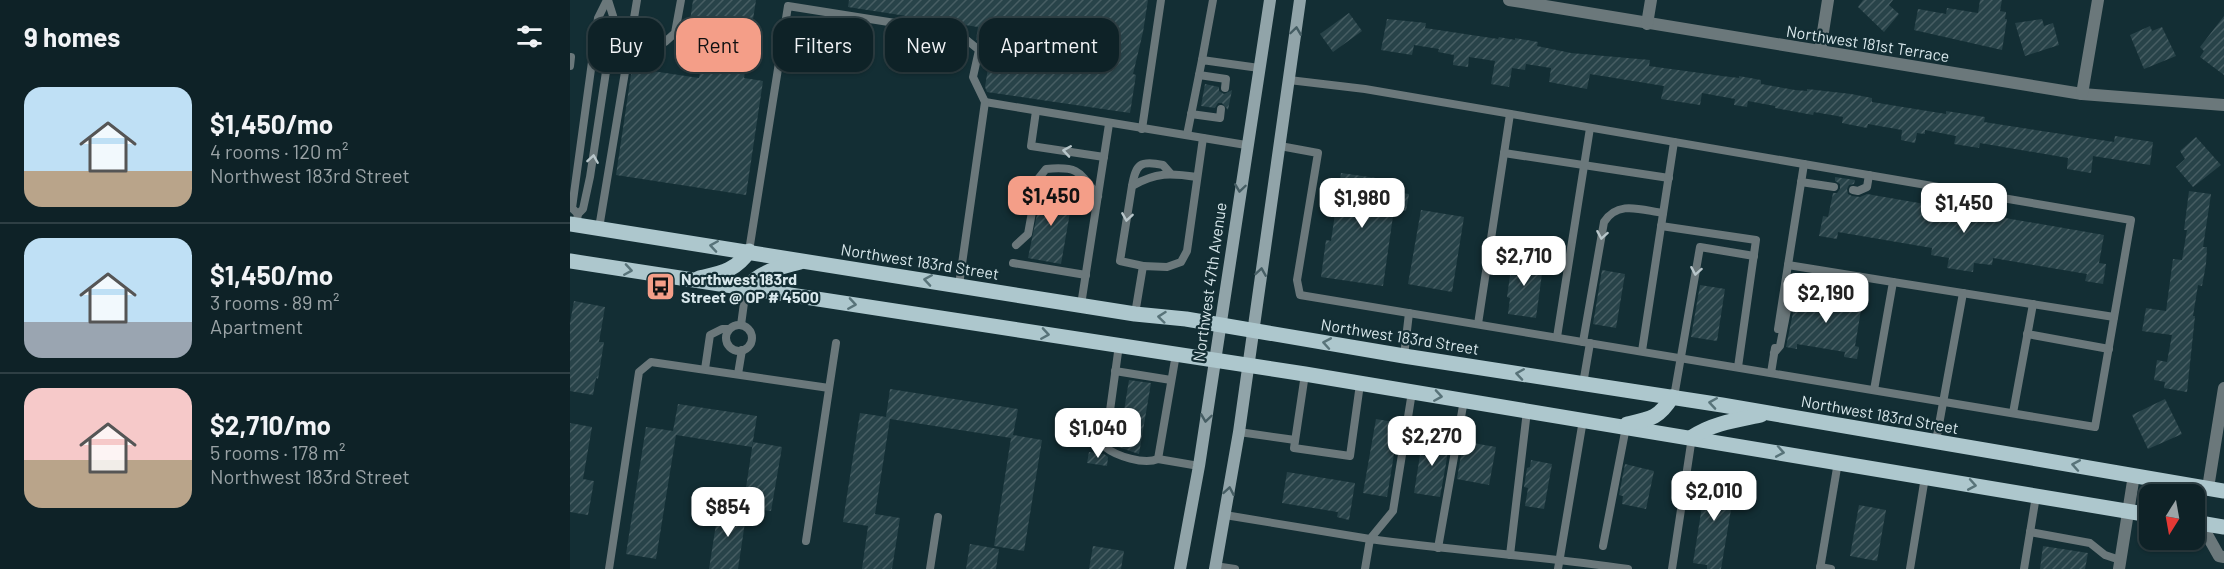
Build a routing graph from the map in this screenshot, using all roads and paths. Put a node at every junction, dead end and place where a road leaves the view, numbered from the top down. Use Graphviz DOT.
graph roads {
  1 [pos="607,0"];
  2 [pos="637,0"];
  3 [pos="681,0"];
  4 [pos="1161,0"];
  5 [pos="1213,0"];
  6 [pos="1270,0"];
  7 [pos="1300,0"];
  8 [pos="1509,0"];
  9 [pos="1651,0"];
  10 [pos="1828,0"];
  11 [pos="2098,0"];
  12 [pos="634,18"];
  13 [pos="1647,24"];
  14 [pos="664,42"];
  15 [pos="1820,51"];
  16 [pos="1202,60"];
  17 [pos="1259,68"];
  18 [pos="625,72"];
  19 [pos="1199,75"];
  20 [pos="1289,80"];
  21 [pos="1225,88"];
  22 [pos="2082,94"];
  23 [pos="985,102"];
  24 [pos="2224,105"];
  25 [pos="1221,109"];
  26 [pos="1036,111"];
  27 [pos="1191,114"];
  28 [pos="1510,114"];
  29 [pos="1109,124"];
  30 [pos="1590,128"];
  31 [pos="1142,129"];
  32 [pos="1187,135"];
  33 [pos="1203,138"];
  34 [pos="1674,142"];
  35 [pos="1246,146"];
  36 [pos="1280,146"];
  37 [pos="1504,153"];
  38 [pos="1104,157"];
  39 [pos="1804,164"];
  40 [pos="1584,165"];
  41 [pos="1170,173"];
  42 [pos="1869,176"];
  43 [pos="1197,177"];
  44 [pos="1669,178"];
  45 [pos="1801,182"];
  46 [pos="1132,186"];
  47 [pos="1834,187"];
  48 [pos="1853,190"];
  49 [pos="1098,195"];
  50 [pos="1663,213"];
  51 [pos="575,221"];
  52 [pos="1661,226"];
  53 [pos="599,228"];
  54 [pos="1016,245"];
  55 [pos="749,251"];
  56 [pos="1754,256"];
  57 [pos="806,260"];
  58 [pos="570,261"];
  59 [pos="1013,263"];
  60 [pos="1788,265"];
  61 [pos="1143,266"];
  62 [pos="1086,275"];
  63 [pos="1860,276"];
  64 [pos="690,279"];
  65 [pos="1893,282"];
  66 [pos="958,285"];
  67 [pos="746,288"];
  68 [pos="1963,293"];
  69 [pos="2033,304"];
  70 [pos="1081,305"];
  71 [pos="1409,313"];
  72 [pos="1135,314"];
  73 [pos="2114,317"];
  74 [pos="1478,324"];
  75 [pos="741,325"];
  76 [pos="1220,325"];
  77 [pos="729,329"];
  78 [pos="1253,330"];
  79 [pos="2027,334"];
  80 [pos="1557,338"];
  81 [pos="1587,342"];
  82 [pos="836,343"];
  83 [pos="1119,345"];
  84 [pos="2109,349"];
  85 [pos="742,350"];
  86 [pos="1642,351"];
  87 [pos="1774,353"];
  88 [pos="1176,354"];
  89 [pos="1404,356"];
  90 [pos="1681,358"];
  91 [pos="1215,360"];
  92 [pos="1248,365"];
  93 [pos="1738,367"];
  94 [pos="705,369"];
  95 [pos="1115,371"];
  96 [pos="1771,373"];
  97 [pos="738,374"];
  98 [pos="1305,374"];
  99 [pos="1171,380"];
  100 [pos="1360,384"];
  101 [pos="1583,384"];
  102 [pos="829,388"];
  103 [pos="2224,388"];
  104 [pos="1874,390"];
  105 [pos="1412,392"];
  106 [pos="1673,397"];
  107 [pos="1464,400"];
  108 [pos="1944,402"];
  109 [pos="1527,411"];
  110 [pos="1770,413"];
  111 [pos="2013,413"];
  112 [pos="1583,420"];
  113 [pos="1622,426"];
  114 [pos="1239,432"];
  115 [pos="1692,437"];
  116 [pos="1295,441"];
  117 [pos="1936,441"];
  118 [pos="1158,459"];
  119 [pos="1838,462"];
  120 [pos="2218,463"];
  121 [pos="1200,466"];
  122 [pos="2134,475"];
  123 [pos="1925,477"];
  124 [pos="2208,488"];
  125 [pos="2224,491"];
  126 [pos="2036,496"];
  127 [pos="2128,511"];
  128 [pos="2139,513"];
  129 [pos="1225,515"];
  130 [pos="938,517"];
  131 [pos="2205,524"];
  132 [pos="2224,527"];
  133 [pos="2030,532"];
  134 [pos="2205,534"];
  135 [pos="1370,539"];
  136 [pos="806,541"];
  137 [pos="1602,546"];
  138 [pos="1438,548"];
  139 [pos="1510,555"];
  140 [pos="2224,557"];
  141 [pos="1560,559"];
  142 [pos="2120,565"];
  143 [pos="1215,567"];
  144 [pos="1820,568"];
  145 [pos="609,569"];
  146 [pos="930,569"];
  147 [pos="1180,569"];
  148 [pos="1235,569"];
  149 [pos="1365,569"];
  150 [pos="1558,569"];
  151 [pos="1628,569"];
  152 [pos="1672,569"];
  153 [pos="1831,569"];
  154 [pos="1910,569"];
  155 [pos="2024,569"];
  1 -- 51 [label="lane"];
  51 -- 1 [label="lane, one-way"];
  2 -- 12 [label="lane"];
  3 -- 14 [label="lane"];
  4 -- 31 [label="lane"];
  5 -- 16 [label="lane"];
  6 -- 17 [label="main road, Northwest 47th Avenue"];
  20 -- 7 [label="main road, one-way"];
  8 -- 13 [label="street, Northwest 181st Terrace"];
  9 -- 13 [label="street"];
  10 -- 15 [label="street"];
  11 -- 22 [label="street"];
  13 -- 15 [label="street, Northwest 181st Terrace"];
  15 -- 22 [label="street, Northwest 181st Terrace"];
  16 -- 17 [label="lane"];
  16 -- 19 [label="lane"];
  17 -- 35 [label="main road, Northwest 47th Avenue"];
  18 -- 53 [label="lane"];
  19 -- 21 [label="lane"];
  19 -- 27 [label="lane"];
  20 -- 28 [label="lane"];
  20 -- 36 [label="main road"];
  22 -- 24 [label="street, Northwest 181st Terrace"];
  23 -- 26 [label="lane"];
  23 -- 55 [label="lane"];
  23 -- 66 [label="lane"];
  25 -- 27 [label="lane"];
  26 -- 29 [label="lane"];
  38 -- 26 [label="lane, one-way"];
  27 -- 32 [label="lane"];
  28 -- 30 [label="lane"];
  28 -- 37 [label="lane"];
  29 -- 31 [label="lane"];
  29 -- 38 [label="lane"];
  30 -- 34 [label="lane"];
  30 -- 40 [label="lane"];
  31 -- 32 [label="lane"];
  32 -- 33 [label="lane"];
  33 -- 35 [label="lane"];
  33 -- 43 [label="lane"];
  34 -- 39 [label="lane"];
  34 -- 44 [label="lane"];
  35 -- 76 [label="main road, Northwest 47th Avenue, one-way"];
  36 -- 71 [label="lane"];
  78 -- 36 [label="main road, one-way"];
  37 -- 40 [label="lane"];
  37 -- 74 [label="lane"];
  38 -- 49 [label="lane"];
  39 -- 42 [label="lane"];
  39 -- 45 [label="lane"];
  40 -- 44 [label="lane"];
  40 -- 80 [label="lane"];
  41 -- 43 [label="lane"];
  41 -- 46 [label="lane"];
  41 -- 46 [label="lane"];
  42 -- 48 [label="lane"];
  42 -- 73 [label="lane"];
  43 -- 61 [label="lane"];
  44 -- 50 [label="lane"];
  45 -- 47 [label="lane"];
  45 -- 60 [label="lane"];
  46 -- 61 [label="lane, one-way"];
  49 -- 54 [label="lane"];
  49 -- 62 [label="lane"];
  50 -- 52 [label="lane"];
  50 -- 81 [label="lane, one-way"];
  51 -- 53 [label="main road, Northwest 183rd Street"];
  52 -- 56 [label="lane"];
  52 -- 86 [label="lane"];
  55 -- 53 [label="main road, Northwest 183rd Street, one-way"];
  55 -- 57 [label="main road, Northwest 183rd Street"];
  55 -- 64 [label="main road"];
  56 -- 90 [label="lane, one-way"];
  56 -- 93 [label="lane"];
  66 -- 57 [label="main road, Northwest 183rd Street, one-way"];
  57 -- 67 [label="main road"];
  58 -- 64 [label="main road, one-way"];
  59 -- 62 [label="lane"];
  60 -- 63 [label="lane"];
  60 -- 87 [label="lane"];
  61 -- 72 [label="lane"];
  62 -- 70 [label="lane"];
  63 -- 65 [label="lane"];
  63 -- 87 [label="lane"];
  64 -- 67 [label="main road"];
  65 -- 68 [label="lane"];
  65 -- 104 [label="lane"];
  66 -- 70 [label="main road, Northwest 183rd Street"];
  67 -- 75 [label="lane"];
  67 -- 83 [label="main road, one-way"];
  68 -- 69 [label="lane"];
  68 -- 108 [label="lane"];
  69 -- 73 [label="lane"];
  69 -- 79 [label="lane"];
  70 -- 72 [label="main road, Northwest 183rd Street"];
  71 -- 74 [label="lane"];
  71 -- 89 [label="lane"];
  76 -- 72 [label="main road, Northwest 183rd Street, one-way"];
  73 -- 84 [label="lane"];
  74 -- 80 [label="lane"];
  75 -- 77 [label="lane"];
  75 -- 85 [label="lane"];
  76 -- 78 [label="main road, Northwest 183rd Street"];
  76 -- 91 [label="main road, Northwest 47th Avenue"];
  77 -- 85 [label="lane"];
  77 -- 94 [label="lane"];
  89 -- 78 [label="main road, Northwest 183rd Street, one-way"];
  78 -- 92 [label="main road"];
  79 -- 84 [label="lane"];
  79 -- 111 [label="lane"];
  80 -- 81 [label="lane"];
  81 -- 86 [label="lane"];
  81 -- 101 [label="lane"];
  82 -- 102 [label="lane"];
  83 -- 88 [label="main road"];
  83 -- 95 [label="lane"];
  84 -- 111 [label="lane"];
  85 -- 97 [label="lane"];
  86 -- 90 [label="lane"];
  87 -- 96 [label="lane"];
  88 -- 91 [label="main road"];
  88 -- 99 [label="lane"];
  101 -- 89 [label="main road, Northwest 183rd Street, one-way"];
  90 -- 93 [label="lane"];
  90 -- 106 [label="lane"];
  91 -- 92 [label="main road"];
  91 -- 121 [label="main road, Northwest 47th Avenue, one-way"];
  92 -- 98 [label="main road"];
  92 -- 114 [label="main road"];
  93 -- 96 [label="lane"];
  94 -- 97 [label="lane"];
  94 -- 145 [label="lane"];
  95 -- 99 [label="lane"];
  95 -- 118 [label="lane"];
  96 -- 104 [label="lane"];
  97 -- 102 [label="lane"];
  98 -- 100 [label="main road"];
  98 -- 116 [label="lane"];
  99 -- 118 [label="lane"];
  100 -- 105 [label="main road"];
  100 -- 116 [label="lane"];
  101 -- 106 [label="main road, Northwest 183rd Street"];
  102 -- 136 [label="lane"];
  103 -- 120 [label="street"];
  104 -- 108 [label="lane"];
  105 -- 107 [label="main road, one-way"];
  105 -- 135 [label="lane"];
  110 -- 106 [label="main road, Northwest 183rd Street, one-way"];
  106 -- 113 [label="main road"];
  107 -- 109 [label="main road"];
  107 -- 138 [label="lane"];
  108 -- 111 [label="lane"];
  108 -- 117 [label="lane"];
  109 -- 112 [label="main road"];
  109 -- 139 [label="lane"];
  110 -- 115 [label="main road"];
  110 -- 117 [label="main road, Northwest 183rd Street"];
  112 -- 113 [label="main road"];
  112 -- 141 [label="lane"];
  113 -- 115 [label="main road"];
  113 -- 137 [label="lane"];
  114 -- 116 [label="lane"];
  129 -- 114 [label="main road, one-way"];
  115 -- 119 [label="main road, one-way"];
  115 -- 152 [label="lane"];
  122 -- 117 [label="main road, Northwest 183rd Street, one-way"];
  118 -- 121 [label="lane"];
  119 -- 123 [label="main road"];
  119 -- 144 [label="lane"];
  120 -- 124 [label="street"];
  121 -- 147 [label="main road, Northwest 47th Avenue"];
  122 -- 124 [label="main road, Northwest 183rd Street"];
  122 -- 127 [label="street"];
  123 -- 126 [label="main road, one-way"];
  123 -- 154 [label="lane"];
  124 -- 125 [label="main road, Northwest 183rd Street"];
  126 -- 127 [label="main road"];
  126 -- 133 [label="lane"];
  127 -- 128 [label="main road"];
  127 -- 142 [label="street"];
  129 -- 135 [label="lane"];
  129 -- 143 [label="main road"];
  130 -- 146 [label="lane"];
  131 -- 132 [label="main road"];
  133 -- 142 [label="lane"];
  133 -- 155 [label="lane"];
  134 -- 140 [label="street"];
  135 -- 138 [label="lane"];
  135 -- 149 [label="lane"];
  138 -- 139 [label="lane"];
  139 -- 141 [label="lane"];
  141 -- 150 [label="lane"];
  141 -- 151 [label="lane"];
  143 -- 148 [label="lane"];
  144 -- 153 [label="lane"];
}
